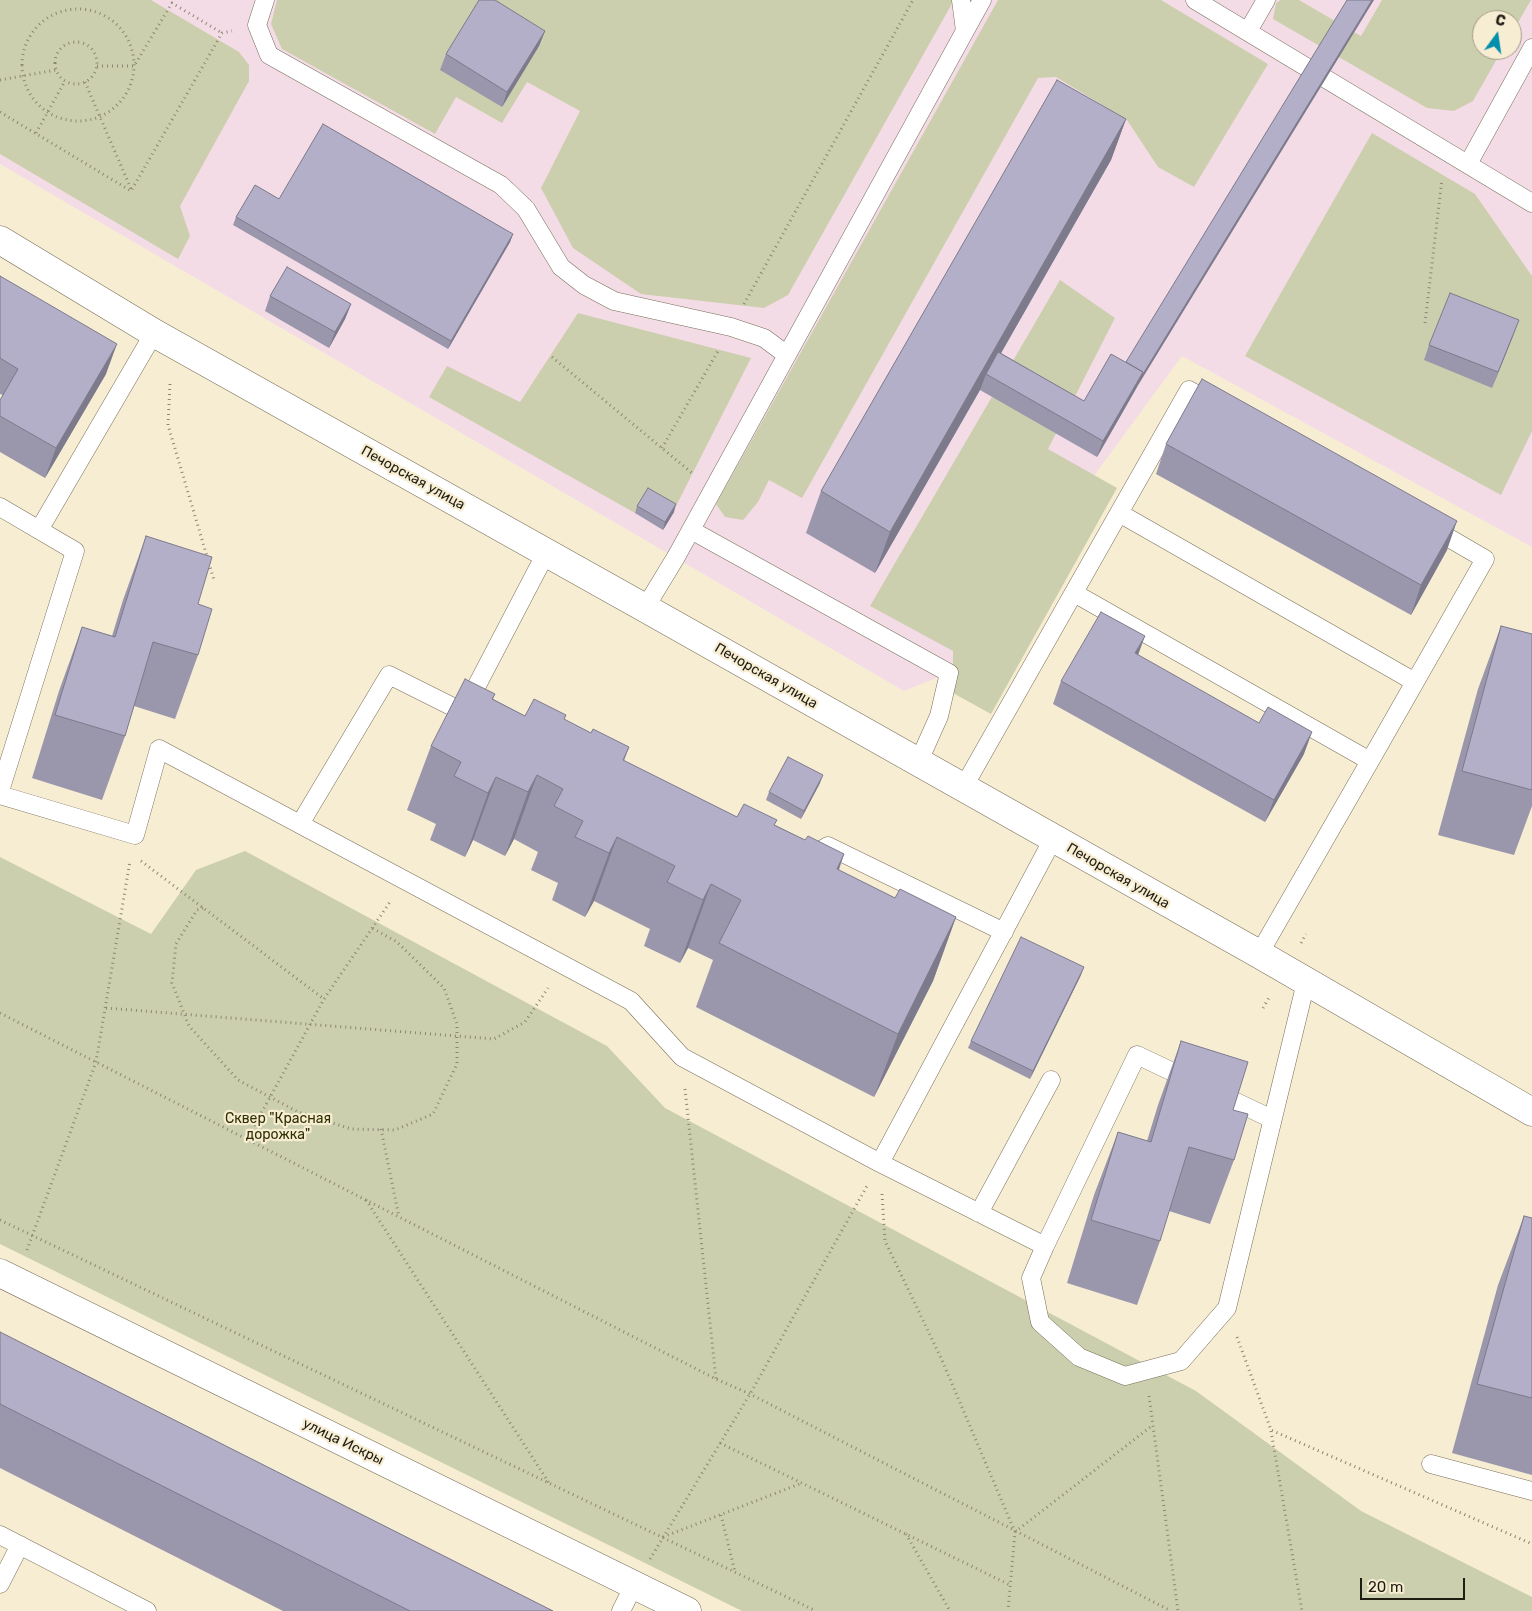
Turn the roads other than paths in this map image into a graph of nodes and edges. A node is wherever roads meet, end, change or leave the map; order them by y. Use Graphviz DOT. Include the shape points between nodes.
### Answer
graph roads {
  1 [pos="265,0"];
  2 [pos="961,0"];
  3 [pos="982,0"];
  4 [pos="1195,0"];
  5 [pos="1266,0"];
  6 [pos="965,31"];
  7 [pos="1248,31"];
  8 [pos="1532,48"];
  9 [pos="1468,164"];
  10 [pos="1532,203"];
  11 [pos="0,240"];
  12 [pos="154,333"];
  13 [pos="787,354"];
  14 [pos="1232,414"];
  15 [pos="0,507"];
  16 [pos="1119,513"];
  17 [pos="1418,520"];
  18 [pos="39,530"];
  19 [pos="691,530"];
  20 [pos="546,553"];
  21 [pos="1074,593"];
  22 [pos="645,608"];
  23 [pos="1415,682"];
  24 [pos="462,712"];
  25 [pos="480,721"];
  26 [pos="1370,761"];
  27 [pos="918,763"];
  28 [pos="964,788"];
  29 [pos="0,793"];
  30 [pos="300,824"];
  31 [pos="1053,839"];
  32 [pos="804,860"];
  33 [pos="1004,932"];
  34 [pos="1259,954"];
  35 [pos="1306,982"];
  36 [pos="1051,1080"];
  37 [pos="1532,1112"];
  38 [pos="1272,1119"];
  39 [pos="880,1163"];
  40 [pos="979,1213"];
  41 [pos="1045,1246"];
  42 [pos="8,1277"];
  43 [pos="1431,1464"];
  44 [pos="1532,1491"];
  45 [pos="0,1535"];
  46 [pos="20,1545"];
  47 [pos="0,1584"];
  48 [pos="634,1585"];
  49 [pos="147,1611"];
  50 [pos="621,1611"];
  51 [pos="687,1611"];
  1 -- 13 [label="lane" via="257,25 269,55 501,184 526,209 561,267 584,285 614,301 731,327 764,338"];
  2 -- 6 [label="lane"];
  3 -- 6 [label="lane"];
  4 -- 7 [label="lane"];
  5 -- 7 [label="lane"];
  6 -- 13 [label="lane"];
  7 -- 9 [label="lane"];
  8 -- 9 [label="lane"];
  9 -- 10 [label="lane"];
  11 -- 12 [label="street, Печорская улица"];
  12 -- 18 [label="lane"];
  12 -- 20 [label="street, Печорская улица"];
  13 -- 19 [label="lane"];
  14 -- 16 [label="lane" via="1189,390"];
  15 -- 18 [label="lane"];
  16 -- 21 [label="lane"];
  16 -- 23 [label="lane"];
  17 -- 23 [label="lane" via="1485,559"];
  18 -- 29 [label="lane" via="75,551"];
  19 -- 22 [label="lane"];
  19 -- 27 [label="lane" via="949,673 939,716"];
  20 -- 22 [label="street, Печорская улица"];
  20 -- 24 [label="lane"];
  21 -- 26 [label="lane"];
  21 -- 28 [label="lane"];
  22 -- 27 [label="street, Печорская улица"];
  23 -- 26 [label="lane"];
  24 -- 25 [label="lane"];
  24 -- 30 [label="lane" via="389,675"];
  26 -- 34 [label="lane"];
  27 -- 28 [label="street, Печорская улица"];
  28 -- 31 [label="street, Печорская улица"];
  29 -- 30 [label="lane" via="135,835 159,749"];
  30 -- 39 [label="lane" via="631,1001 682,1056"];
  31 -- 33 [label="lane"];
  31 -- 34 [label="street, Печорская улица"];
  32 -- 33 [label="lane" via="828,846"];
  33 -- 39 [label="lane"];
  34 -- 35 [label="street, Печорская улица"];
  35 -- 37 [label="street, Печорская улица"];
  35 -- 38 [label="lane"];
  36 -- 40 [label="lane"];
  38 -- 41 [label="lane" via="1137,1054"];
  38 -- 41 [label="lane" via="1227,1308 1181,1361 1125,1376 1079,1356 1040,1322 1031,1278"];
  39 -- 40 [label="lane"];
  40 -- 41 [label="lane"];
  42 -- 48 [label="street, улица Искры"];
  43 -- 44 [label="lane"];
  45 -- 46 [label="lane"];
  46 -- 47 [label="lane"];
  46 -- 49 [label="lane"];
  48 -- 50 [label="lane"];
  48 -- 51 [label="street, улица Искры"];
}
